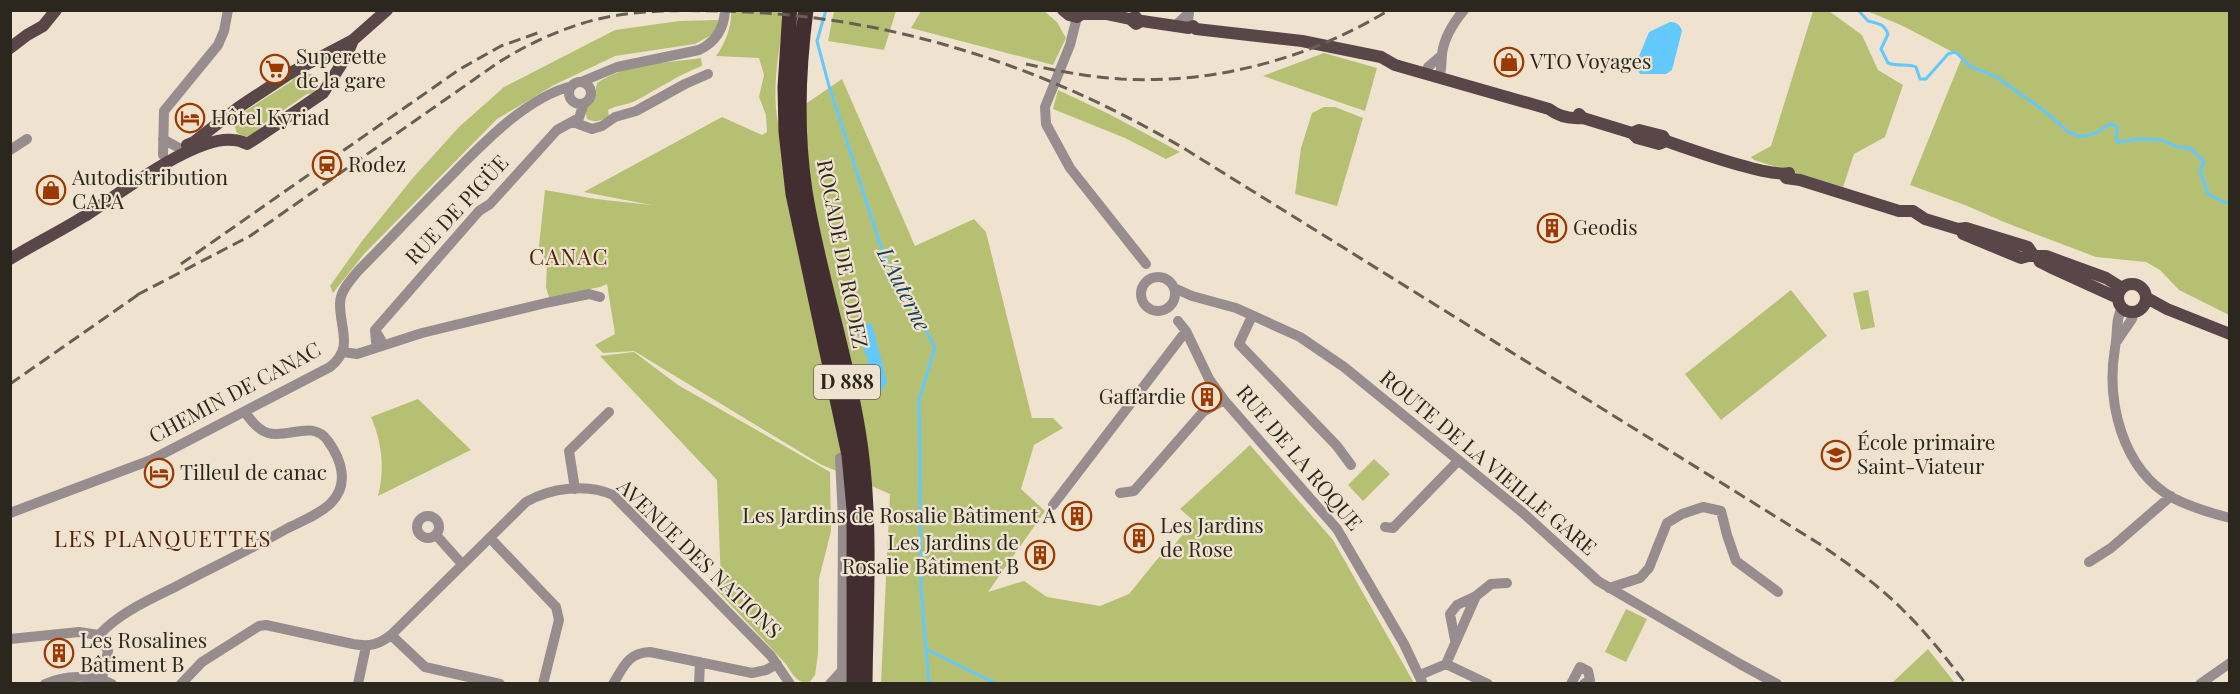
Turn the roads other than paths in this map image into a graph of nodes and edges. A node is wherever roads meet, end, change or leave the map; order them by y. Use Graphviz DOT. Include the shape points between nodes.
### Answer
graph roads {
  1 [pos="228,10"];
  2 [pos="387,10"];
  3 [pos="725,10"];
  4 [pos="790,10"];
  5 [pos="806,10"];
  6 [pos="1464,10"];
  7 [pos="1104,12"];
  8 [pos="1189,12"];
  9 [pos="54,13"];
  10 [pos="1075,13"];
  11 [pos="1187,27"];
  12 [pos="353,40"];
  13 [pos="10,48"];
  14 [pos="1442,55"];
  15 [pos="708,74"];
  16 [pos="1426,74"];
  17 [pos="1439,78"];
  18 [pos="578,88"];
  19 [pos="581,103"];
  20 [pos="573,122"];
  21 [pos="27,139"];
  22 [pos="163,139"];
  23 [pos="179,148"];
  24 [pos="10,150"];
  25 [pos="163,155"];
  26 [pos="40,240"];
  27 [pos="11,255"];
  28 [pos="805,255"];
  29 [pos="1146,264"];
  30 [pos="1159,277"];
  31 [pos="1145,283"];
  32 [pos="600,297"];
  33 [pos="1174,297"];
  34 [pos="2131,302"];
  35 [pos="1160,312"];
  36 [pos="1252,316"];
  37 [pos="1178,321"];
  38 [pos="1186,331"];
  39 [pos="2229,334"];
  40 [pos="380,346"];
  41 [pos="343,352"];
  42 [pos="1224,400"];
  43 [pos="245,412"];
  44 [pos="609,412"];
  45 [pos="840,458"];
  46 [pos="1458,461"];
  47 [pos="1352,465"];
  48 [pos="575,489"];
  49 [pos="1120,493"];
  50 [pos="2171,496"];
  51 [pos="1053,505"];
  52 [pos="10,513"];
  53 [pos="2229,518"];
  54 [pos="1385,527"];
  55 [pos="436,535"];
  56 [pos="490,538"];
  57 [pos="2089,562"];
  58 [pos="462,564"];
  59 [pos="1508,583"];
  60 [pos="1609,588"];
  61 [pos="1778,592"];
  62 [pos="1476,596"];
  63 [pos="99,635"];
  64 [pos="391,635"];
  65 [pos="10,639"];
  66 [pos="1456,640"];
  67 [pos="365,651"];
  68 [pos="700,662"];
  69 [pos="2229,663"];
  70 [pos="777,664"];
  71 [pos="1446,664"];
  72 [pos="842,671"];
  73 [pos="1421,679"];
  74 [pos="107,681"];
  75 [pos="1587,682"];
  76 [pos="45,684"];
  77 [pos="181,684"];
  78 [pos="358,684"];
  79 [pos="500,684"];
  80 [pos="543,684"];
  81 [pos="613,684"];
  82 [pos="699,684"];
  83 [pos="790,684"];
  84 [pos="830,684"];
  85 [pos="842,684"];
  86 [pos="854,684"];
  87 [pos="866,684"];
  88 [pos="1488,684"];
  89 [pos="1571,684"];
  90 [pos="1777,684"];
  91 [pos="2200,684"];
  1 -- 22 [label="street" via="218,45 164,111"];
  2 -- 12 [label="main road"];
  3 -- 18 [label="street" via="722,30 709,46 617,67"];
  4 -- 28 [label="highway, ROCADE DE RODEZ / D 888" via="786,132"];
  5 -- 87 [label="highway, ROCADE DE RODEZ / D 888" via="800,74 800,141 814,239 858,429 864,475"];
  6 -- 14 [label="street" via="1455,21"];
  7 -- 10 [label="main road"];
  7 -- 11 [label="main road"];
  8 -- 11 [label="street"];
  9 -- 13 [label="main road" via="40,19"];
  10 -- 29 [label="street" via="1070,45 1045,107 1046,124 1070,168"];
  11 -- 16 [label="main road" via="1302,41"];
  12 -- 23 [label="main road" via="292,72 194,142"];
  12 -- 26 [label="main road" via="322,93 255,139 247,144 221,140 190,151"];
  14 -- 16 [label="street"];
  14 -- 17 [label="street"];
  15 -- 20 [label="street" via="602,126 592,129"];
  16 -- 17 [label="main road"];
  17 -- 34 [label="main road" via="1549,109 1577,112 1583,118 1632,133 1639,130 1663,136 1666,141 1707,155 1788,173 1899,211 1911,219 1958,229 2021,258 2046,256 2106,278"];
  18 -- 19 [label="street" via="572,100"];
  18 -- 19 [label="street" via="589,98"];
  18 -- 41 [label="street, CHEMIN DE CANAC" via="555,92 510,121 345,286 340,303"];
  19 -- 20 [label="street"];
  20 -- 40 [label="street, RUE DE PIGÜE" via="557,130 490,204 479,211 375,330"];
  21 -- 24 [label="street"];
  22 -- 23 [label="street"];
  22 -- 25 [label="street"];
  23 -- 25 [label="main road"];
  25 -- 26 [label="main road"];
  26 -- 27 [label="main road"];
  28 -- 45 [label="highway" via="805,278"];
  28 -- 86 [label="highway, ROCADE DE RODEZ / D 888" via="849,455 854,509"];
  29 -- 30 [label="street"];
  29 -- 31 [label="street"];
  30 -- 31 [label="street"];
  30 -- 33 [label="street" via="1168,280"];
  31 -- 35 [label="street" via="1142,301 1149,310"];
  32 -- 40 [label="street" via="589,294 544,303"];
  33 -- 35 [label="street"];
  33 -- 36 [label="street, ROUTE DE LA VIEILLE GARE" via="1187,294 1217,301"];
  33 -- 37 [label="street, RUE DE LA ROQUE"];
  34 -- 39 [label="main road" via="2167,309"];
  34 -- 50 [label="street" via="2116,328 2112,384 2117,420 2142,469"];
  35 -- 37 [label="street, RUE DE LA ROQUE"];
  36 -- 46 [label="street, ROUTE DE LA VIEILLE GARE" via="1300,337"];
  36 -- 47 [label="street" via="1239,344"];
  37 -- 38 [label="street, RUE DE LA ROQUE"];
  38 -- 42 [label="street, RUE DE LA ROQUE" via="1209,379"];
  38 -- 51 [label="street"];
  40 -- 41 [label="street" via="357,354"];
  41 -- 43 [label="street, CHEMIN DE CANAC" via="330,367"];
  42 -- 49 [label="street" via="1203,412 1134,491"];
  42 -- 73 [label="street, RUE DE LA ROQUE" via="1337,528"];
  43 -- 52 [label="street, CHEMIN DE CANAC" via="151,460"];
  43 -- 63 [label="street" via="269,434 312,430 322,434 342,468 341,484 332,502 144,603 110,623"];
  44 -- 48 [label="street" via="569,451"];
  45 -- 72 [label="street"];
  46 -- 54 [label="street" via="1393,528"];
  46 -- 60 [label="street, ROUTE DE LA VIEILLE GARE"];
  48 -- 56 [label="street, AVENUE DES NATIONS" via="536,496 525,502"];
  48 -- 70 [label="street, AVENUE DES NATIONS" via="601,490 612,495"];
  50 -- 53 [label="street"];
  50 -- 57 [label="street"];
  55 -- 58 [label="street"];
  56 -- 58 [label="street, AVENUE DES NATIONS"];
  56 -- 80 [label="street" via="556,607 559,620"];
  58 -- 64 [label="street, AVENUE DES NATIONS"];
  59 -- 62 [label="street" via="1491,585"];
  60 -- 61 [label="street" via="1640,578 1667,523 1703,507 1721,511 1736,561"];
  60 -- 90 [label="street, ROUTE DE LA VIEILLE GARE"];
  62 -- 66 [label="street"];
  62 -- 66 [label="street" via="1457,605 1450,614"];
  63 -- 65 [label="street" via="79,632"];
  63 -- 74 [label="street" via="108,651"];
  64 -- 77 [label="street, AVENUE DES NATIONS" via="367,646 259,626 202,662"];
  64 -- 79 [label="street" via="424,667"];
  66 -- 71 [label="street"];
  67 -- 78 [label="street"];
  68 -- 70 [label="street" via="752,673"];
  68 -- 81 [label="street" via="638,653 628,660"];
  68 -- 82 [label="street"];
  69 -- 91 [label="street"];
  70 -- 83 [label="street, AVENUE DES NATIONS"];
  71 -- 73 [label="street"];
  71 -- 88 [label="street"];
  72 -- 84 [label="street"];
  72 -- 85 [label="street"];
  74 -- 76 [label="street" via="59,678"];
  75 -- 89 [label="street" via="1588,671 1575,664"];
}
